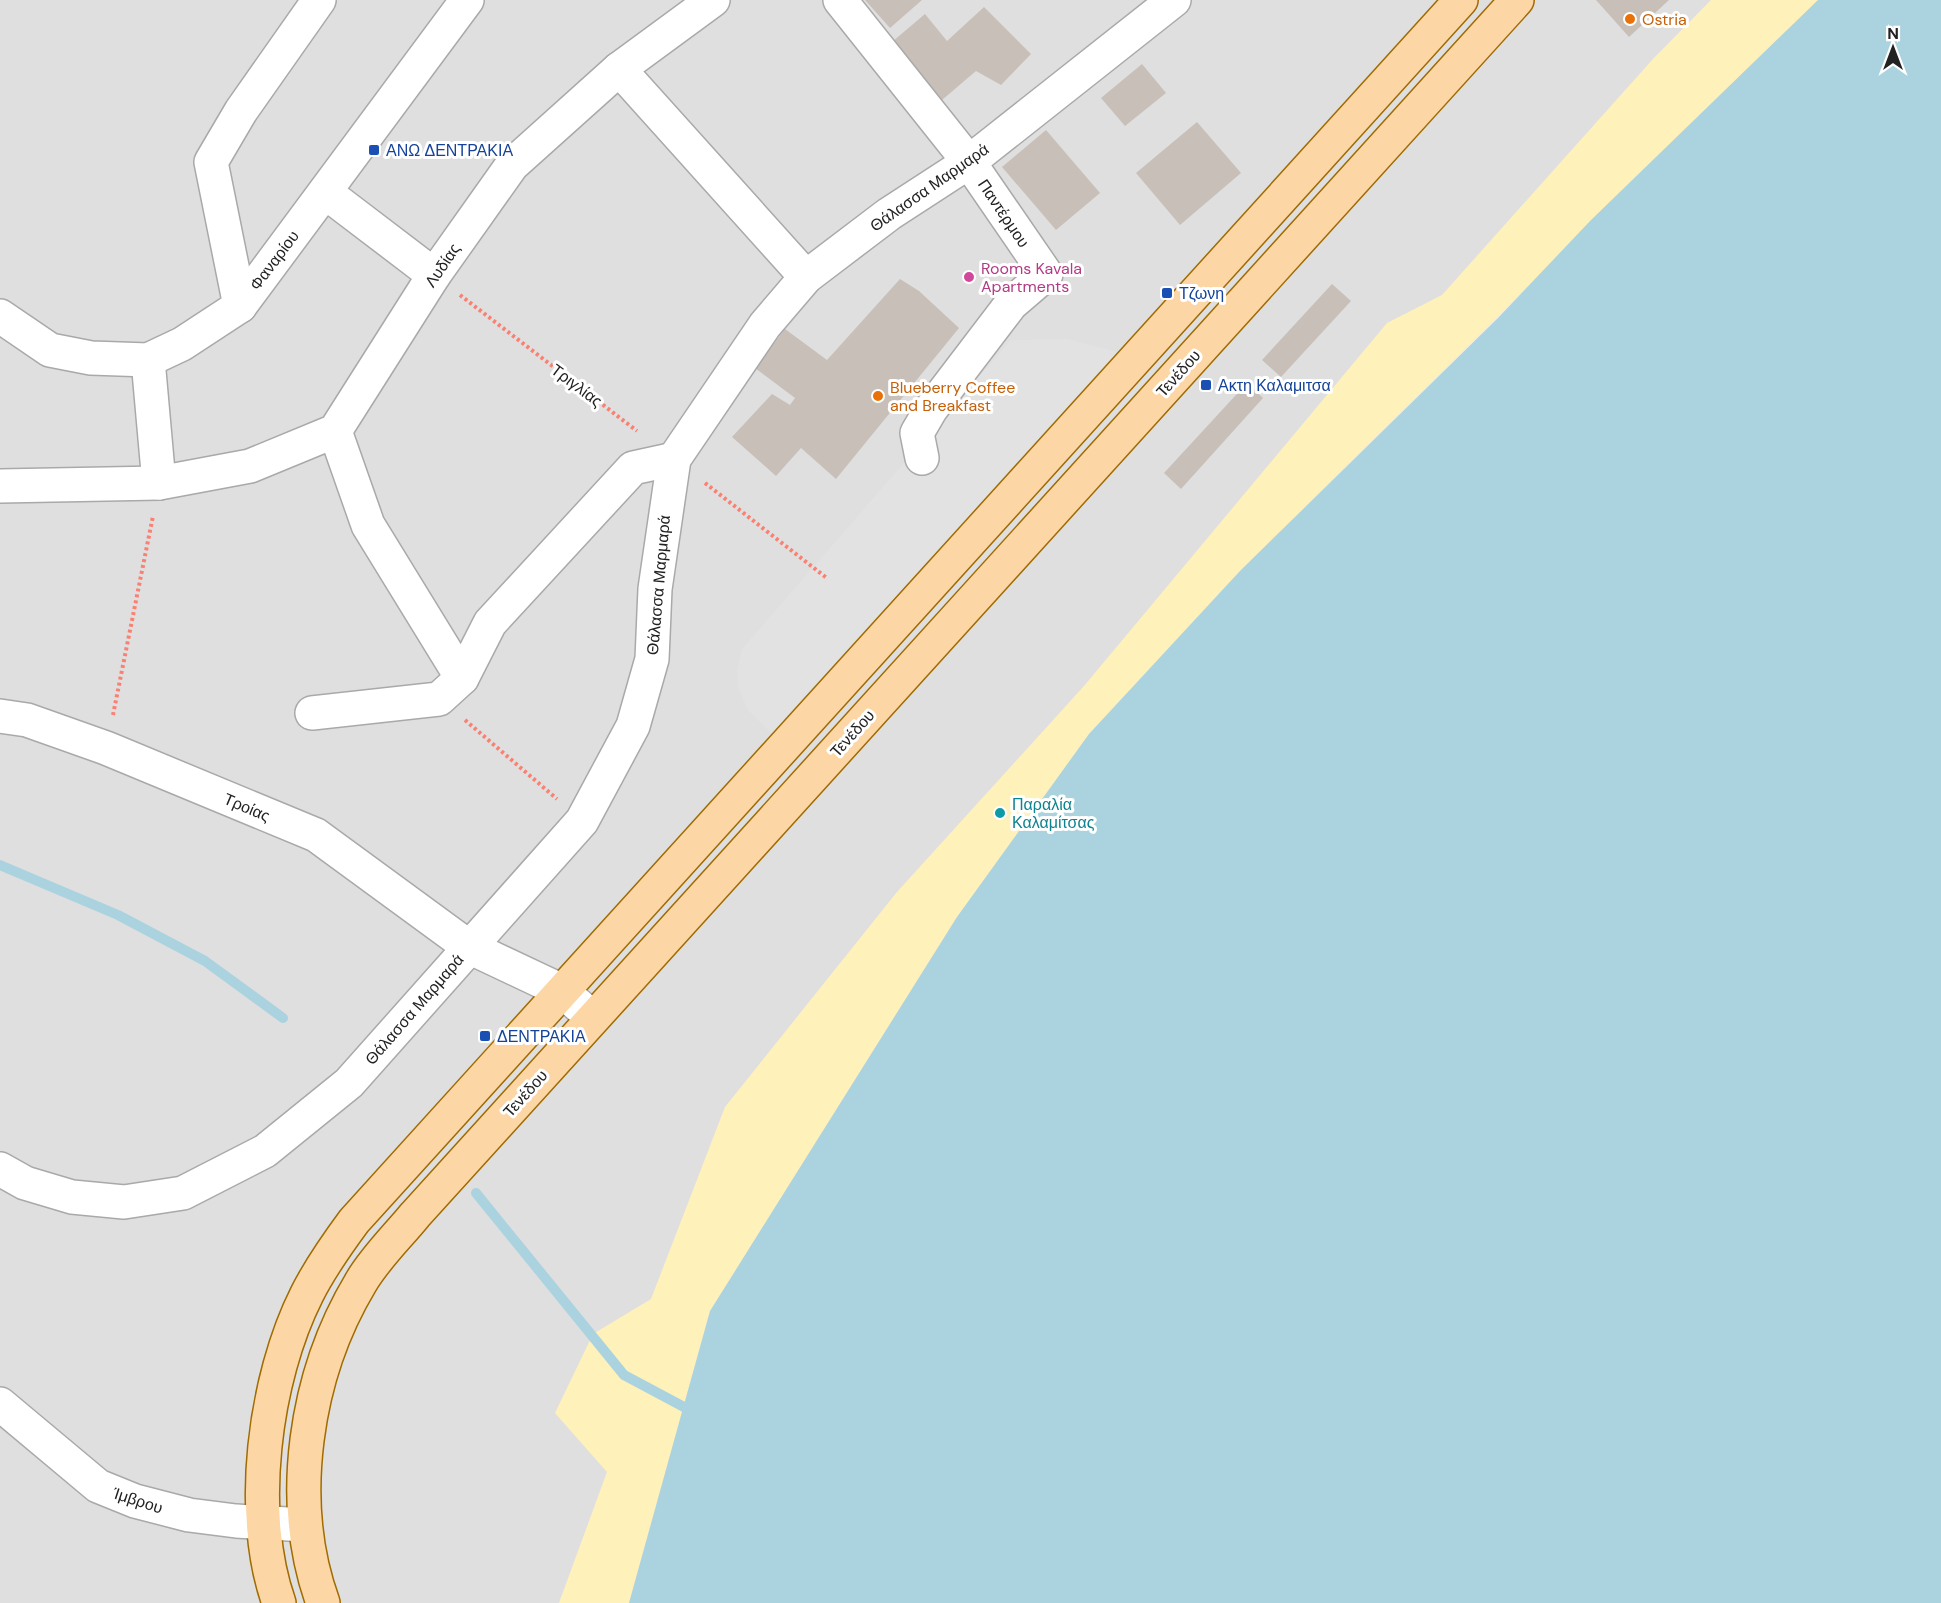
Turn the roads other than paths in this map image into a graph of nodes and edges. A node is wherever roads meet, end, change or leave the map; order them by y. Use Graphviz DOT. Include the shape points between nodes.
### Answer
graph roads {
  1 [pos="319,0"];
  2 [pos="467,0"];
  3 [pos="713,0"];
  4 [pos="840,0"];
  5 [pos="1461,0"];
  6 [pos="1517,0"];
  7 [pos="1171,1"];
  8 [pos="619,69"];
  9 [pos="969,162"];
  10 [pos="325,192"];
  11 [pos="434,275"];
  12 [pos="806,277"];
  13 [pos="240,306"];
  14 [pos="0,316"];
  15 [pos="148,360"];
  16 [pos="335,431"];
  17 [pos="922,458"];
  18 [pos="674,459"];
  19 [pos="159,483"];
  20 [pos="0,486"];
  21 [pos="450,689"];
  22 [pos="312,713"];
  23 [pos="0,716"];
  24 [pos="469,947"];
  25 [pos="562,991"];
  26 [pos="594,1017"];
  27 [pos="0,1169"];
  28 [pos="0,1404"];
  29 [pos="262,1523"];
  30 [pos="305,1525"];
  31 [pos="279,1603"];
  32 [pos="323,1603"];
  1 -- 13 [label="street" via="241,111 211,162"];
  2 -- 10 [label="street, Φαναρίου"];
  3 -- 8 [label="street, Λυδίας"];
  4 -- 9 [label="street, Παντέρμου"];
  5 -- 25 [label="main road"];
  6 -- 26 [label="main road, Τενέδου"];
  7 -- 9 [label="street, Θάλασσα Μαρμαρά"];
  8 -- 11 [label="street, Λυδίας" via="512,165"];
  8 -- 12 [label="street"];
  9 -- 12 [label="street, Θάλασσα Μαρμαρά" via="889,214"];
  9 -- 17 [label="street, Παντέρμου" via="1046,274 1011,304 931,409 917,433"];
  10 -- 11 [label="street"];
  10 -- 13 [label="street, Φαναρίου"];
  11 -- 16 [label="street, Λυδίας"];
  12 -- 18 [label="street, Θάλασσα Μαρμαρά" via="765,325"];
  13 -- 15 [label="street, Φαναρίου" via="182,345"];
  14 -- 15 [label="street, Φαναρίου" via="50,350 91,358"];
  15 -- 19 [label="street"];
  16 -- 19 [label="street" via="250,466"];
  16 -- 21 [label="street" via="368,525"];
  18 -- 21 [label="street" via="633,468 490,623"];
  18 -- 24 [label="street, Θάλασσα Μαρμαρά" via="655,589 652,659 633,726 582,821"];
  19 -- 20 [label="street"];
  21 -- 22 [label="street"];
  23 -- 24 [label="street, Τροίας" via="27,720 106,748 316,835"];
  24 -- 25 [label="street, Τροίας"];
  24 -- 27 [label="street, Θάλασσα Μαρμαρά" via="349,1083 265,1151 183,1193 124,1202 72,1197 25,1183"];
  25 -- 26 [label="street, Τροίας"];
  25 -- 29 [label="main road" via="354,1221 306,1295 289,1339 270,1416 263,1468"];
  26 -- 30 [label="main road, Τενέδου" via="415,1215 362,1280 344,1313 318,1388 305,1469"];
  28 -- 29 [label="street, Ίμβρου" via="99,1486 135,1502 189,1515"];
  29 -- 30 [label="street, Ίμβρου"];
  29 -- 31 [label="main road" via="264,1553"];
  30 -- 32 [label="main road, Τενέδου"];
}
